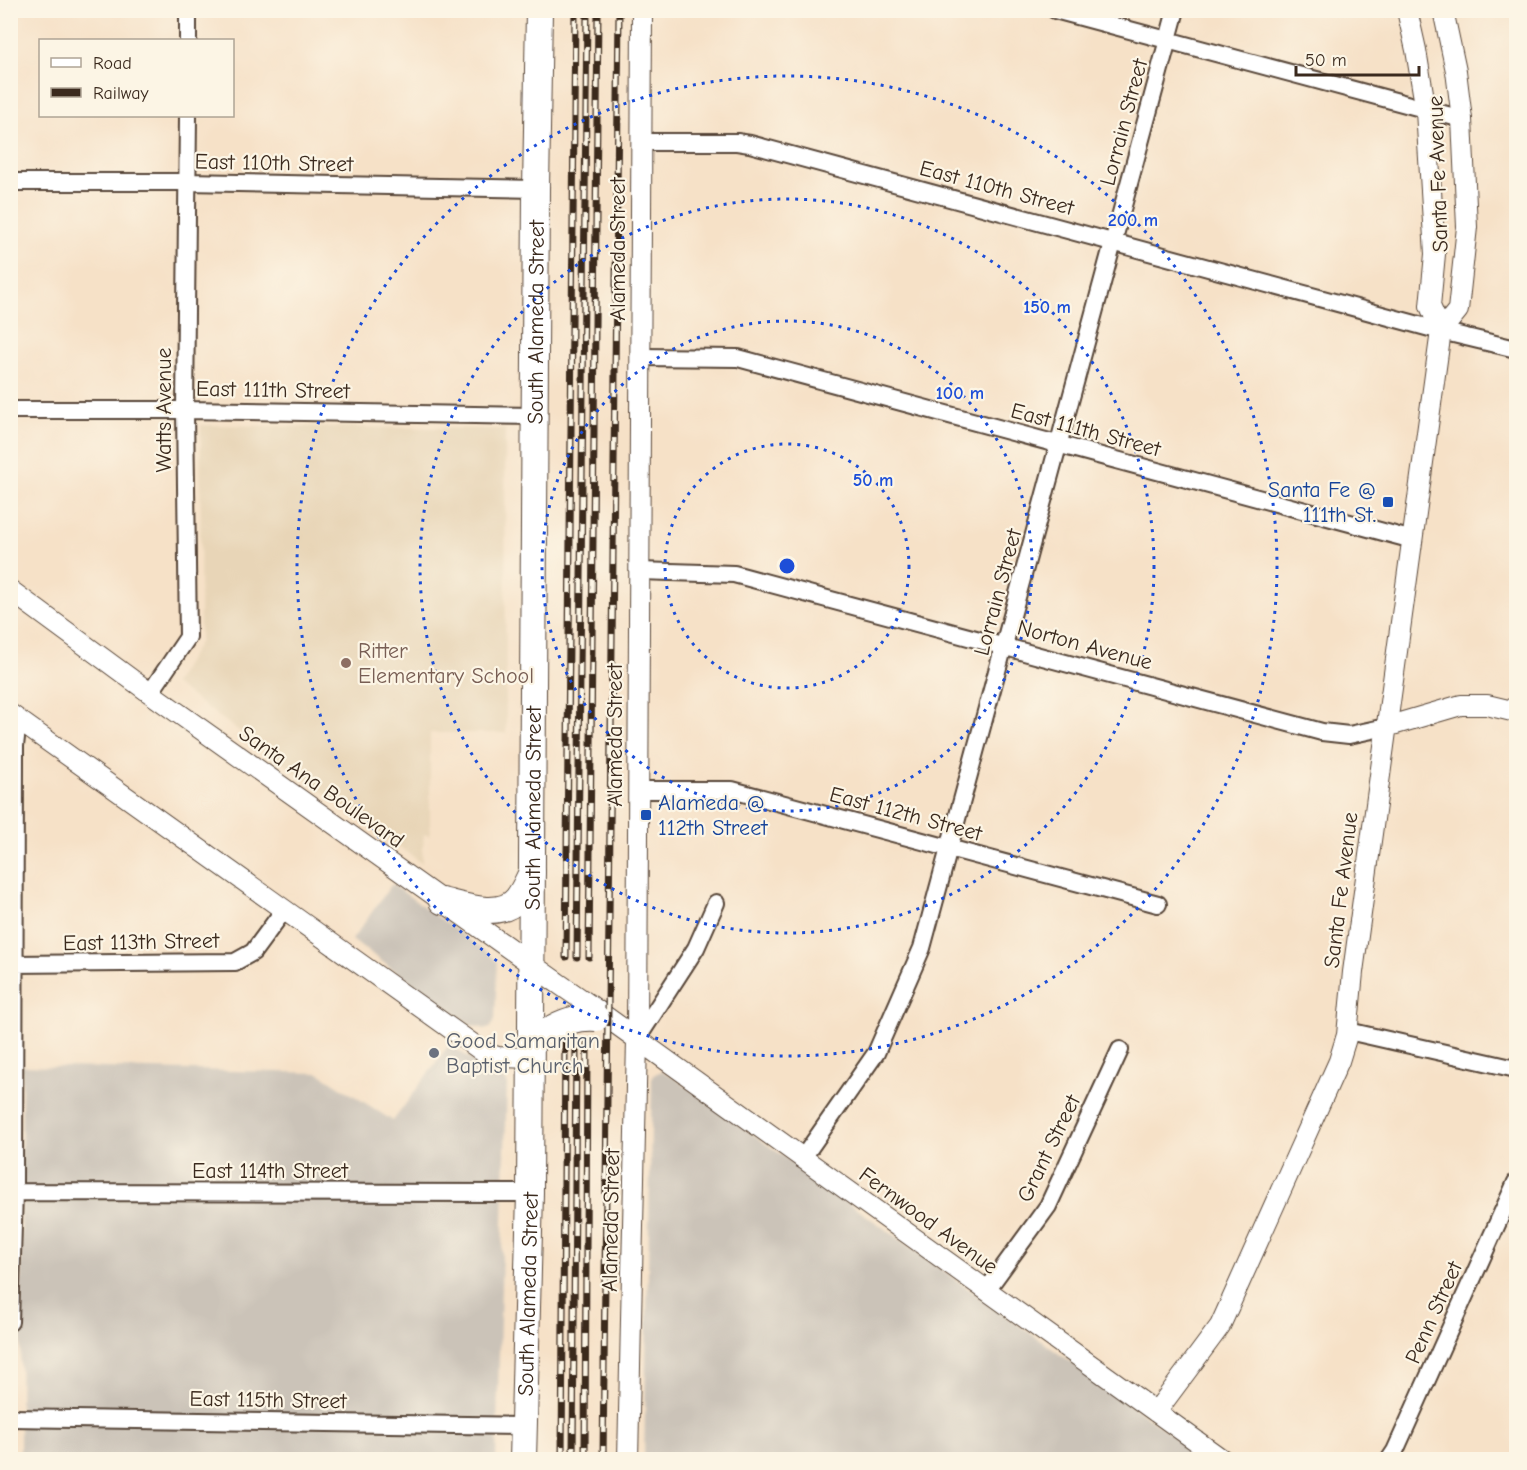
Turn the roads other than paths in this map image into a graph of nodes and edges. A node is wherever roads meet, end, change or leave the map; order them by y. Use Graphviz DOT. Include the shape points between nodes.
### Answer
graph roads {
  1 [pos="188,10"];
  2 [pos="539,10"];
  3 [pos="642,10"];
  4 [pos="1055,10"];
  5 [pos="1176,10"];
  6 [pos="1407,10"];
  7 [pos="1443,10"];
  8 [pos="188,39"];
  9 [pos="1168,41"];
  10 [pos="1426,111"];
  11 [pos="188,117"];
  12 [pos="1462,119"];
  13 [pos="641,142"];
  14 [pos="10,182"];
  15 [pos="187,182"];
  16 [pos="536,189"];
  17 [pos="1113,242"];
  18 [pos="1441,332"];
  19 [pos="1516,349"];
  20 [pos="640,357"];
  21 [pos="10,410"];
  22 [pos="185,410"];
  23 [pos="536,416"];
  24 [pos="1059,446"];
  25 [pos="1413,540"];
  26 [pos="639,571"];
  27 [pos="10,590"];
  28 [pos="1005,647"];
  29 [pos="150,693"];
  30 [pos="1516,712"];
  31 [pos="13,721"];
  32 [pos="1386,727"];
  33 [pos="638,790"];
  34 [pos="950,847"];
  35 [pos="532,872"];
  36 [pos="442,901"];
  37 [pos="716,903"];
  38 [pos="1158,904"];
  39 [pos="284,910"];
  40 [pos="12,964"];
  41 [pos="531,964"];
  42 [pos="599,1014"];
  43 [pos="1348,1031"];
  44 [pos="637,1039"];
  45 [pos="1120,1050"];
  46 [pos="530,1058"];
  47 [pos="1516,1069"];
  48 [pos="802,1159"];
  49 [pos="1516,1182"];
  50 [pos="12,1192"];
  51 [pos="530,1193"];
  52 [pos="986,1291"];
  53 [pos="10,1322"];
  54 [pos="1156,1412"];
  55 [pos="10,1418"];
  56 [pos="525,1426"];
  57 [pos="523,1460"];
  58 [pos="628,1460"];
  59 [pos="1222,1460"];
  60 [pos="1389,1460"];
  1 -- 8 [label="street"];
  2 -- 16 [label="main road, South Alameda Street"];
  3 -- 13 [label="street, Alameda Street"];
  4 -- 9 [label="street"];
  5 -- 9 [label="street, Lorrain Street"];
  6 -- 10 [label="street, Santa Fe Avenue"];
  7 -- 12 [label="street, Santa Fe Avenue"];
  9 -- 10 [label="street"];
  9 -- 17 [label="street, Lorrain Street"];
  10 -- 12 [label="street"];
  10 -- 18 [label="street, Santa Fe Avenue" via="1435,254 1430,306"];
  11 -- 15 [label="street, Watts Avenue"];
  12 -- 18 [label="street, Santa Fe Avenue" via="1467,227 1463,272 1458,310"];
  13 -- 17 [label="street, East 110th Street" via="744,142"];
  13 -- 20 [label="street, Alameda Street"];
  14 -- 15 [label="street, East 110th Street"];
  15 -- 16 [label="street, East 110th Street"];
  15 -- 22 [label="street, Watts Avenue"];
  16 -- 23 [label="main road, South Alameda Street"];
  17 -- 18 [label="street, East 110th Street"];
  17 -- 24 [label="street, Lorrain Street"];
  18 -- 19 [label="street, East 110th Street"];
  18 -- 25 [label="street, Santa Fe Avenue"];
  20 -- 24 [label="street, East 111th Street" via="738,358"];
  20 -- 26 [label="street, Alameda Street"];
  21 -- 22 [label="street, East 111th Street"];
  22 -- 23 [label="street, East 111th Street"];
  22 -- 29 [label="street, Watts Avenue" via="188,637"];
  23 -- 35 [label="main road, South Alameda Street"];
  24 -- 25 [label="street, East 111th Street"];
  24 -- 28 [label="street, Lorrain Street"];
  25 -- 32 [label="street, Santa Fe Avenue"];
  26 -- 28 [label="street, Norton Avenue" via="734,574"];
  26 -- 33 [label="street, Alameda Street"];
  27 -- 29 [label="street, Santa Ana Boulevard"];
  28 -- 32 [label="street, Norton Avenue" via="1322,732 1349,735"];
  28 -- 34 [label="street, Lorrain Street"];
  29 -- 36 [label="street, Santa Ana Boulevard"];
  30 -- 32 [label="street, Norton Avenue" via="1487,705 1461,705"];
  31 -- 39 [label="street"];
  31 -- 40 [label="street" via="16,736"];
  32 -- 43 [label="street, Santa Fe Avenue"];
  33 -- 34 [label="street, East 112th Street" via="732,790"];
  33 -- 44 [label="street, Alameda Street"];
  34 -- 38 [label="street, East 112th Street"];
  34 -- 48 [label="street, Lorrain Street" via="922,948 876,1053"];
  35 -- 36 [label="main road" via="518,899 508,906 471,909"];
  35 -- 41 [label="main road, South Alameda Street"];
  36 -- 41 [label="street, Santa Ana Boulevard"];
  37 -- 44 [label="street" via="696,948"];
  39 -- 40 [label="street, East 113th Street" via="253,952 235,962"];
  39 -- 46 [label="street" via="485,1053"];
  40 -- 50 [label="street"];
  41 -- 42 [label="street, Santa Ana Boulevard, bridge"];
  41 -- 46 [label="main road, South Alameda Street"];
  42 -- 44 [label="street, Fernwood Avenue"];
  42 -- 46 [label="main road, bridge" via="570,1020 550,1030"];
  43 -- 47 [label="street"];
  43 -- 54 [label="street, Santa Fe Avenue" via="1339,1061 1220,1326"];
  44 -- 48 [label="street, Fernwood Avenue"];
  44 -- 58 [label="street, Alameda Street"];
  45 -- 52 [label="street, Grant Street" via="1048,1206"];
  46 -- 51 [label="main road, South Alameda Street"];
  48 -- 52 [label="street, Fernwood Avenue"];
  49 -- 60 [label="street, Penn Street"];
  50 -- 51 [label="street, East 114th Street"];
  50 -- 53 [label="street"];
  51 -- 56 [label="main road, South Alameda Street"];
  52 -- 54 [label="street, Fernwood Avenue"];
  54 -- 59 [label="street, Fernwood Avenue"];
  55 -- 56 [label="street, East 115th Street"];
  56 -- 57 [label="main road, South Alameda Street"];
}
